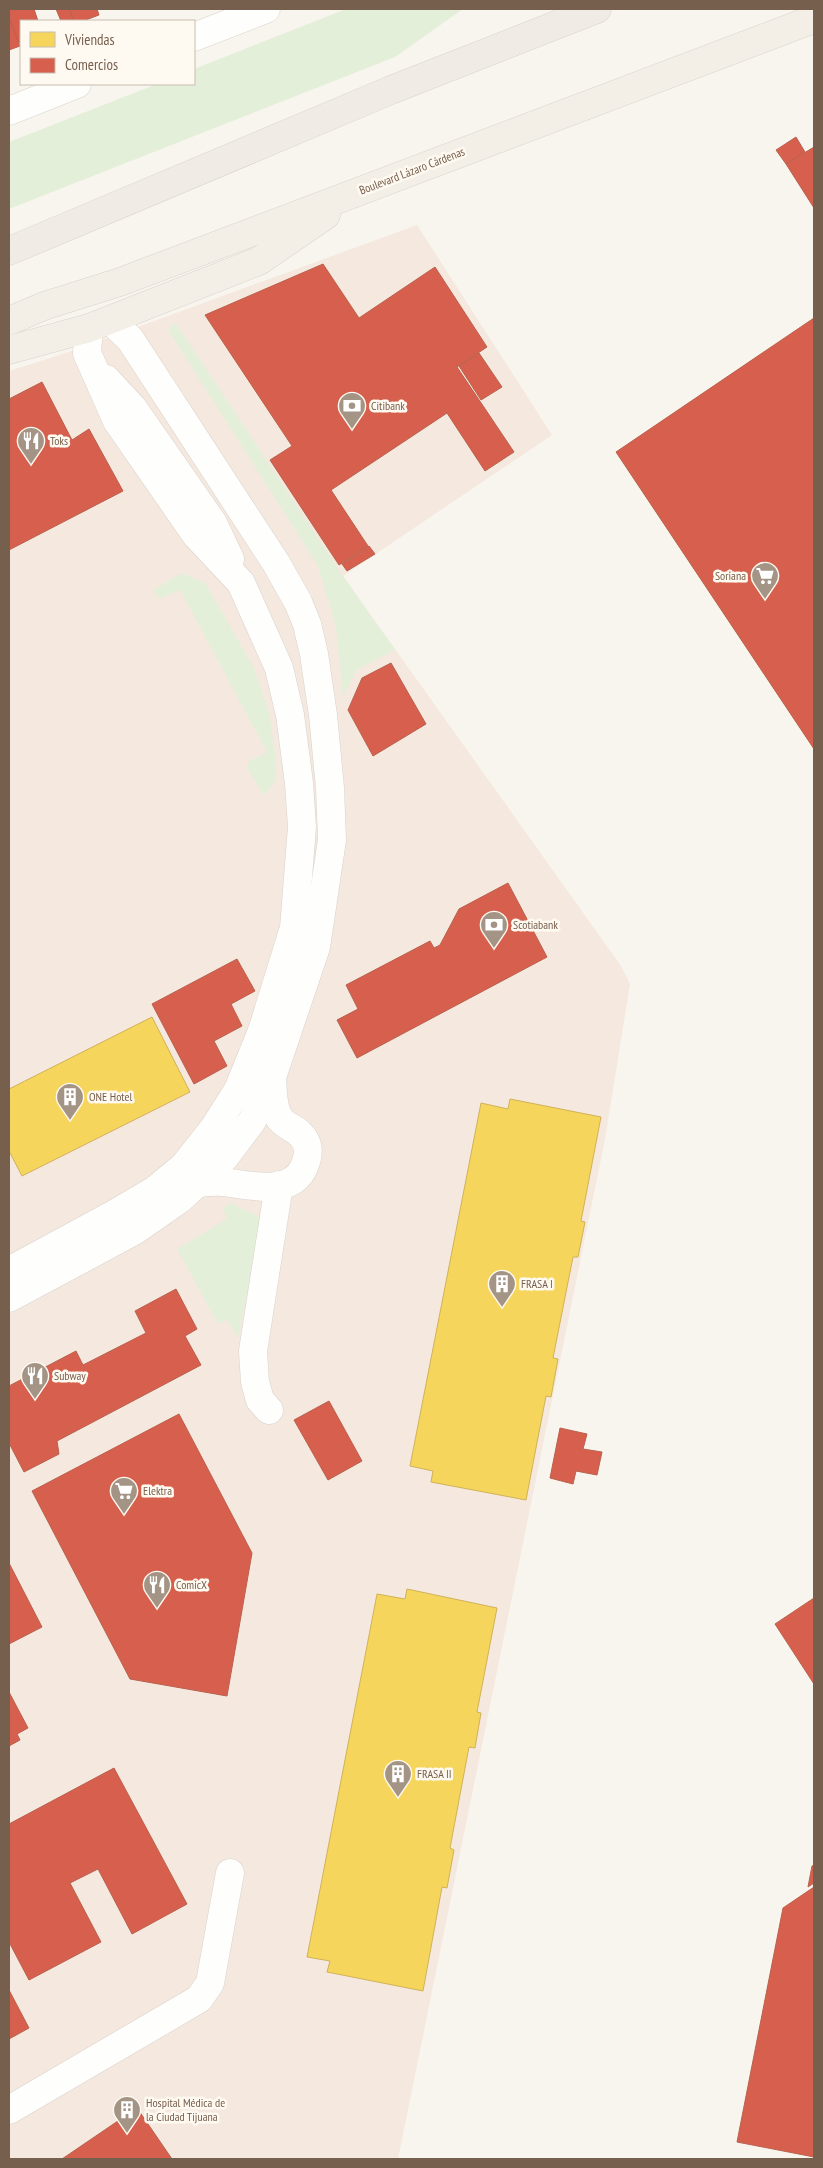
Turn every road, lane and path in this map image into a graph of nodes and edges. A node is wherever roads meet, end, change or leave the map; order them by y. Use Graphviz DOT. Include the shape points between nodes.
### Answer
graph roads {
  1 [pos="266,9"];
  2 [pos="597,9"];
  3 [pos="814,19"];
  4 [pos="195,37"];
  5 [pos="74,85"];
  6 [pos="9,111"];
  7 [pos="363,190"];
  8 [pos="9,251"];
  9 [pos="9,321"];
  10 [pos="99,324"];
  11 [pos="9,350"];
  12 [pos="298,602"];
  13 [pos="262,627"];
  14 [pos="272,1076"];
  15 [pos="289,1180"];
  16 [pos="197,1183"];
  17 [pos="9,1271"];
  18 [pos="9,1298"];
  19 [pos="275,1383"];
  20 [pos="269,1410"];
  21 [pos="230,1873"];
  22 [pos="9,2110"];
  1 -- 4 [label="street"];
  2 -- 8 [label="highway" via="391,90"];
  3 -- 7 [label="main road, Boulevard Lázaro Cárdenas"];
  5 -- 6 [label="street"];
  7 -- 9 [label="main road, Boulevard Lázaro Cárdenas"];
  7 -- 10 [label="main road" via="259,261"];
  10 -- 11 [label="main road"];
  10 -- 12 [label="street" via="130,339"];
  10 -- 13 [label="street" via="87,353 117,421 196,535 241,583"];
  12 -- 13 [label="street" via="298,620 292,630 278,633"];
  12 -- 14 [label="street" via="314,654 323,715 332,840 316,947"];
  13 -- 17 [label="street" via="279,668 290,715 300,783 302,826 294,928 262,1031 238,1090 184,1166 155,1190 116,1214"];
  14 -- 15 [label="street" via="280,1119 297,1130 307,1145 308,1159"];
  14 -- 16 [label="street" via="252,1121 225,1157"];
  15 -- 16 [label="street" via="265,1188 221,1182"];
  15 -- 19 [label="street" via="267,1360 268,1372"];
  15 -- 20 [label="street" via="253,1351 254,1382 260,1400"];
  16 -- 18 [label="street" via="134,1231"];
  21 -- 22 [label="street" via="210,1983 199,1998"];
}
